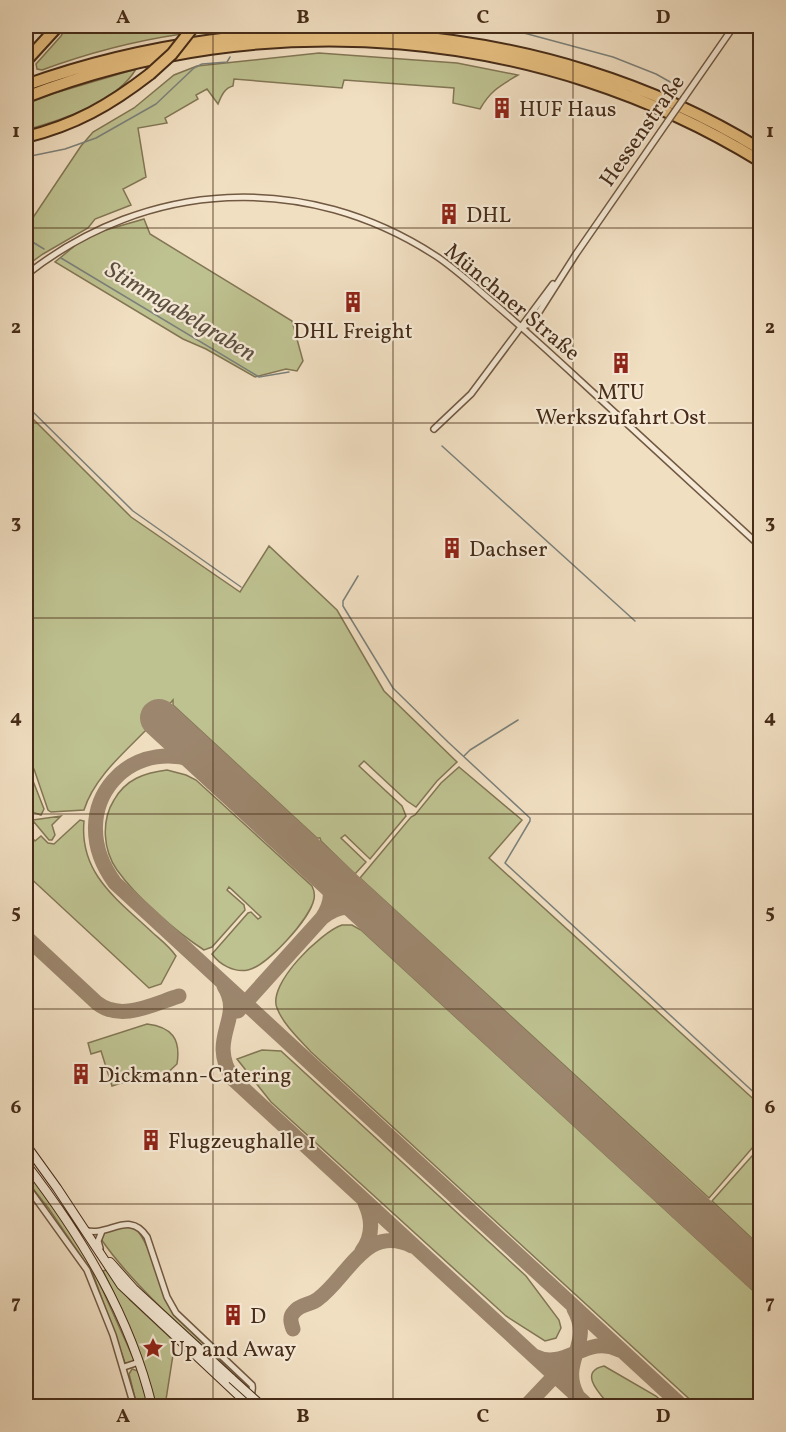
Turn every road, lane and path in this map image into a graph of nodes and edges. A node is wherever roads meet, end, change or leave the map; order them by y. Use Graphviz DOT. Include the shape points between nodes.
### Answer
graph roads {
  1 [pos="58,26"];
  2 [pos="194,26"];
  3 [pos="734,26"];
  4 [pos="26,61"];
  5 [pos="26,85"];
  6 [pos="26,97"];
  7 [pos="26,137"];
  8 [pos="760,149"];
  9 [pos="760,161"];
  10 [pos="26,275"];
  11 [pos="521,327"];
  12 [pos="434,429"];
  13 [pos="760,546"];
  14 [pos="26,1145"];
  15 [pos="26,1164"];
  16 [pos="26,1185"];
  17 [pos="84,1230"];
  18 [pos="102,1231"];
  19 [pos="93,1244"];
  20 [pos="104,1254"];
  21 [pos="139,1362"];
  22 [pos="124,1367"];
  23 [pos="246,1405"];
  24 [pos="134,1407"];
  25 [pos="152,1407"];
  26 [pos="262,1407"];
  1 -- 4 [label="highway"];
  2 -- 7 [label="highway, bridge" via="150,74 92,114"];
  3 -- 11 [label="street, Hessenstraße, bridge"];
  5 -- 8 [label="highway" via="132,51 237,33 350,28 410,32 533,53 618,80 706,118"];
  6 -- 9 [label="highway" via="135,62 239,44 322,39 410,44 505,58 614,90 701,128"];
  10 -- 11 [label="street, Münchner Straße" via="93,231 148,210 215,199 276,199 346,214 406,239 453,268"];
  11 -- 12 [label="street, Hessenstraße" via="471,393"];
  11 -- 13 [label="street, Münchner Straße"];
  14 -- 17 [label="main road"];
  15 -- 21 [label="main road" via="96,1266"];
  16 -- 22 [label="street" via="87,1270"];
  17 -- 18 [label="street"];
  17 -- 19 [label="main road"];
  18 -- 20 [label="street" via="98,1241"];
  18 -- 23 [label="street" via="127,1224 144,1233 176,1313 252,1385"];
  19 -- 20 [label="main road"];
  19 -- 23 [label="main road" via="131,1297"];
  20 -- 26 [label="main road, bridge" via="122,1277"];
  21 -- 22 [label="street"];
  21 -- 25 [label="main road"];
  22 -- 24 [label="street"];
}
